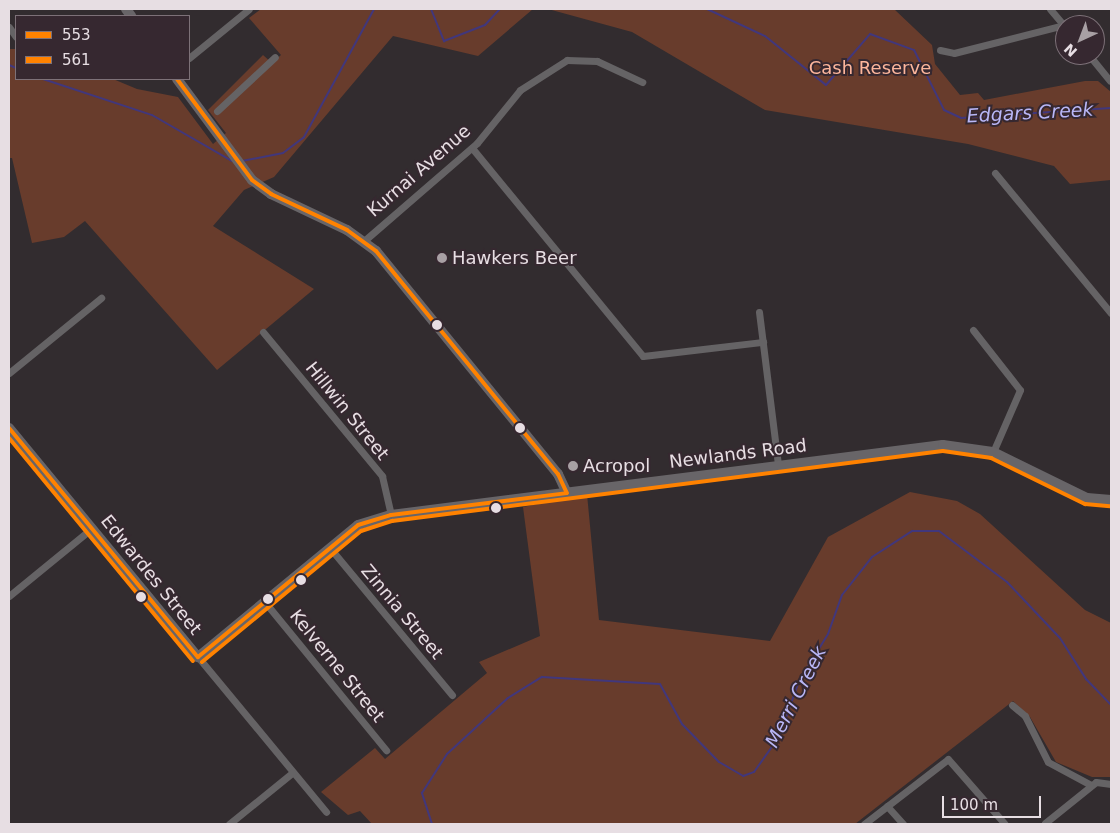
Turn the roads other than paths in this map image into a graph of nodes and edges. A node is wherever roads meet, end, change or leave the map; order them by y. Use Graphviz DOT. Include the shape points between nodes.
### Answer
graph roads {
  1 [pos="249,9"];
  2 [pos="1055,28"];
  3 [pos="940,50"];
  4 [pos="190,57"];
  5 [pos="275,57"];
  6 [pos="1096,65"];
  7 [pos="178,80"];
  8 [pos="1110,81"];
  9 [pos="642,82"];
  10 [pos="217,111"];
  11 [pos="472,148"];
  12 [pos="995,173"];
  13 [pos="365,240"];
  14 [pos="102,298"];
  15 [pos="759,312"];
  16 [pos="1111,313"];
  17 [pos="973,330"];
  18 [pos="263,332"];
  19 [pos="763,342"];
  20 [pos="9,373"];
  21 [pos="9,428"];
  22 [pos="992,452"];
  23 [pos="778,465"];
  24 [pos="567,493"];
  25 [pos="1111,500"];
  26 [pos="391,515"];
  27 [pos="92,528"];
  28 [pos="330,548"];
  29 [pos="9,596"];
  30 [pos="264,601"];
  31 [pos="198,657"];
  32 [pos="452,695"];
  33 [pos="1012,705"];
  34 [pos="386,750"];
  35 [pos="292,773"];
  36 [pos="1111,784"];
  37 [pos="1091,785"];
  38 [pos="887,806"];
  39 [pos="326,812"];
  40 [pos="1045,823"];
  41 [pos="229,824"];
  42 [pos="864,824"];
  43 [pos="903,824"];
  44 [pos="1005,824"];
  1 -- 4 [label="street"];
  2 -- 3 [label="street" via="954,53"];
  5 -- 10 [label="street"];
  6 -- 8 [label="street"];
  7 -- 13 [label="street" via="252,180 271,194"];
  9 -- 11 [label="street, Kurnai Avenue" via="597,61 567,60 520,90"];
  11 -- 13 [label="street, Kurnai Avenue"];
  11 -- 19 [label="street" via="643,356"];
  12 -- 16 [label="street"];
  13 -- 24 [label="street" via="552,466"];
  14 -- 20 [label="street"];
  15 -- 19 [label="street"];
  17 -- 22 [label="street" via="1020,390"];
  18 -- 26 [label="street, Hillwin Street" via="382,476"];
  19 -- 23 [label="street"];
  21 -- 27 [label="street, Edwardes Street"];
  22 -- 23 [label="street, Newlands Road" via="942,445"];
  22 -- 25 [label="street, Newlands Road" via="1087,498"];
  23 -- 24 [label="street, Newlands Road"];
  24 -- 26 [label="street, Newlands Road"];
  26 -- 28 [label="street, Newlands Road" via="358,525"];
  27 -- 29 [label="street"];
  27 -- 31 [label="street, Edwardes Street"];
  28 -- 30 [label="street, Newlands Road"];
  28 -- 32 [label="street, Zinnia Street"];
  30 -- 31 [label="street, Newlands Road"];
  30 -- 34 [label="street, Kelverne Street"];
  31 -- 35 [label="street, Edwardes Street"];
  33 -- 37 [label="street" via="1025,716 1048,762"];
  35 -- 39 [label="street, Edwardes Street"];
  35 -- 41 [label="street"];
  36 -- 37 [label="street" via="1100,781"];
  37 -- 40 [label="street"];
  38 -- 42 [label="street"];
  38 -- 43 [label="street"];
  38 -- 44 [label="street" via="948,758"];
}
